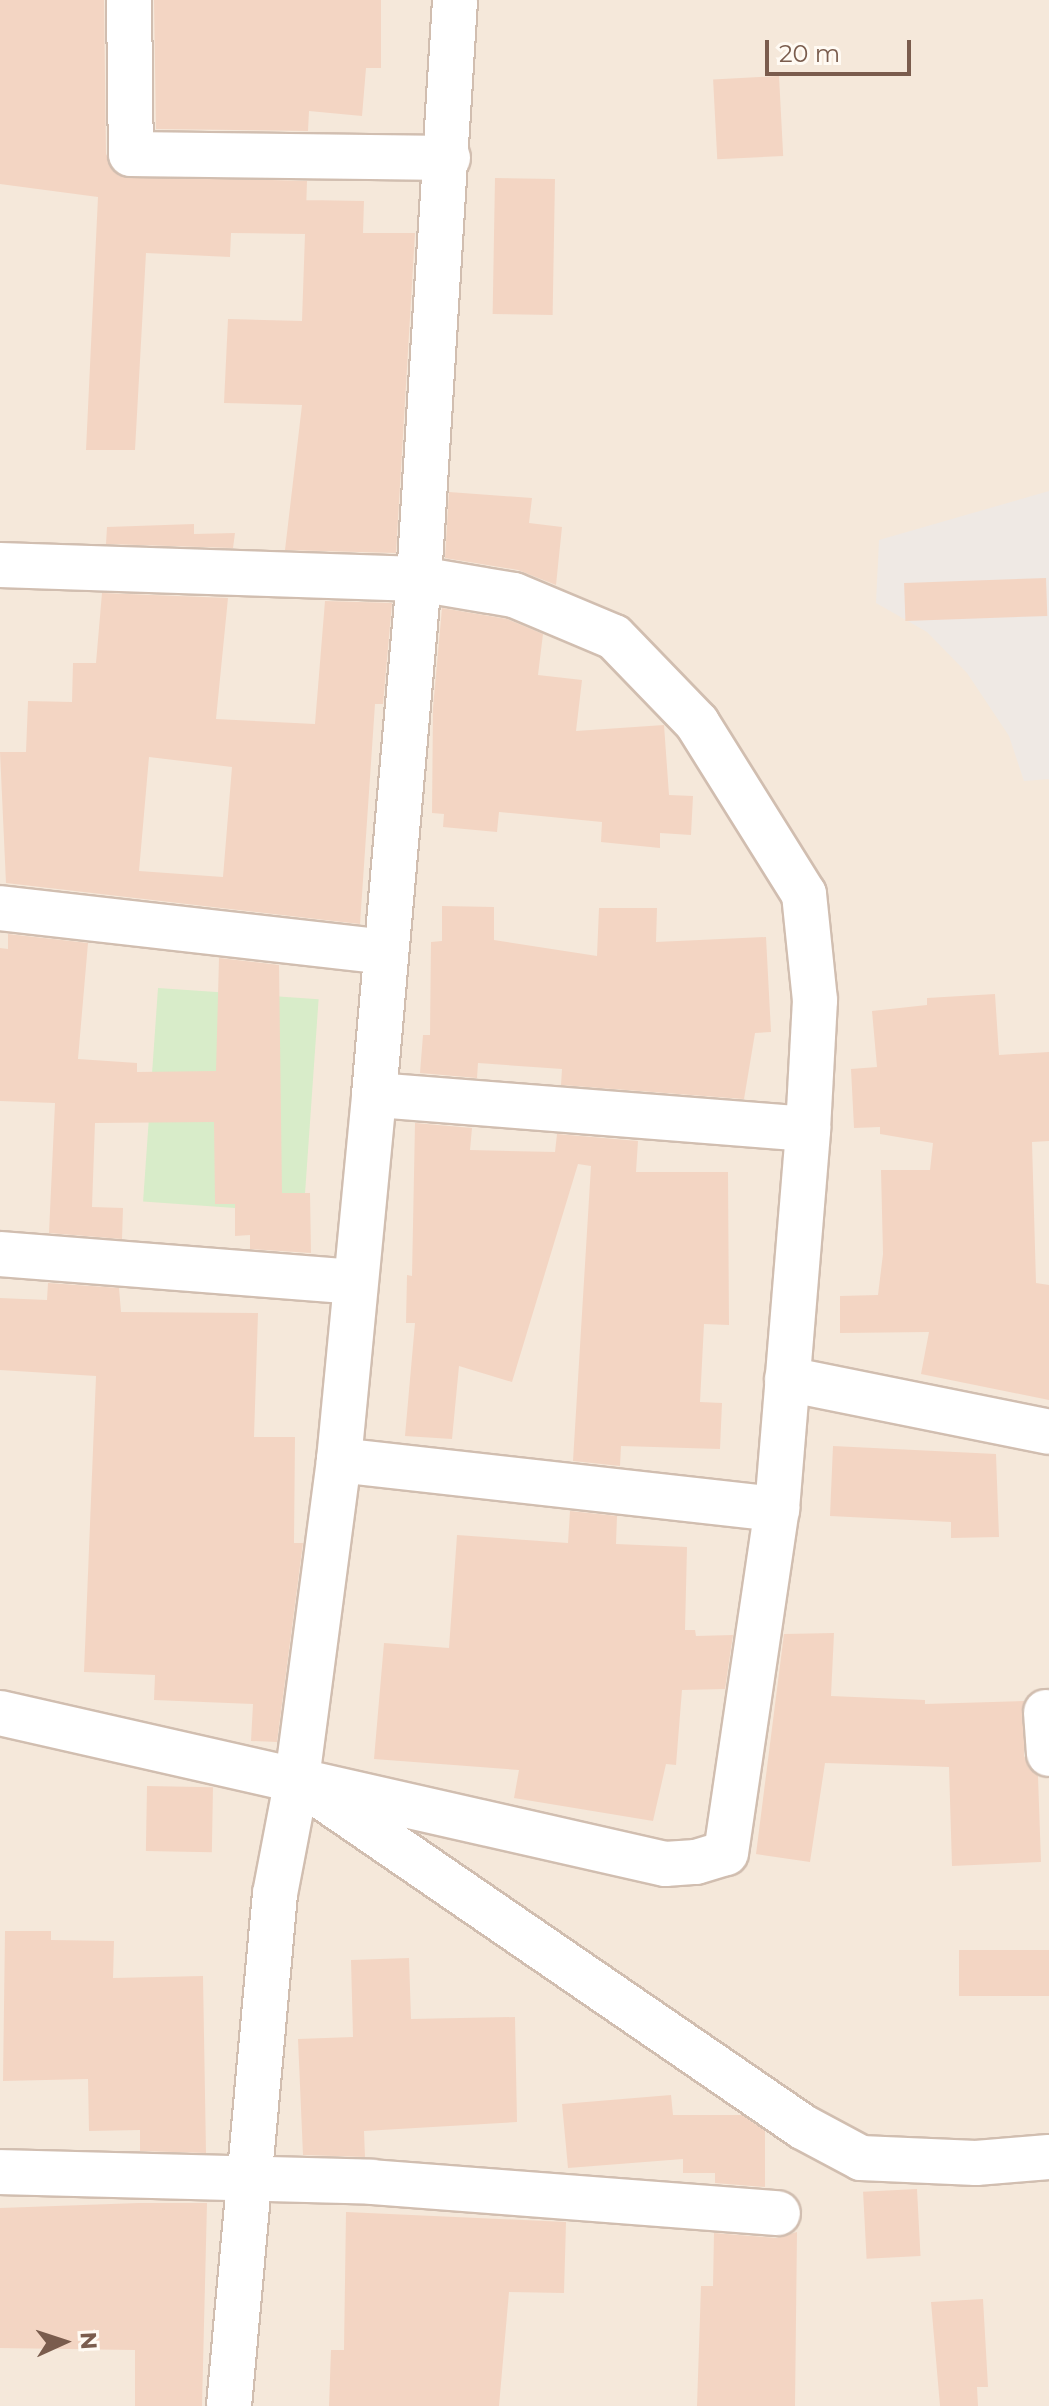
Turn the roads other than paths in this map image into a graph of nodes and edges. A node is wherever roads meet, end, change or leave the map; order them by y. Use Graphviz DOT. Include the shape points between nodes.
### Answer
graph roads {
  1 [pos="129,0"];
  2 [pos="455,0"];
  3 [pos="448,158"];
  4 [pos="0,565"];
  5 [pos="419,579"];
  6 [pos="0,908"];
  7 [pos="385,952"];
  8 [pos="374,1095"];
  9 [pos="808,1129"];
  10 [pos="0,1254"];
  11 [pos="355,1282"];
  12 [pos="787,1379"];
  13 [pos="1049,1432"];
  14 [pos="339,1460"];
  15 [pos="777,1509"];
  16 [pos="0,1713"];
  17 [pos="297,1779"];
  18 [pos="1049,2157"];
  19 [pos="0,2172"];
  20 [pos="247,2178"];
  21 [pos="778,2213"];
  22 [pos="229,2406"];
  1 -- 3 [label="street" via="131,154"];
  2 -- 3 [label="street"];
  3 -- 5 [label="street"];
  4 -- 5 [label="street"];
  5 -- 7 [label="street"];
  5 -- 9 [label="street" via="514,595 614,637 697,723 804,894 815,1000"];
  6 -- 7 [label="street"];
  7 -- 8 [label="street"];
  8 -- 9 [label="street"];
  8 -- 11 [label="street"];
  9 -- 12 [label="street"];
  10 -- 11 [label="street"];
  11 -- 14 [label="street"];
  12 -- 13 [label="street"];
  12 -- 15 [label="street"];
  14 -- 15 [label="street"];
  14 -- 17 [label="street"];
  15 -- 17 [label="street" via="726,1853 665,1864"];
  16 -- 17 [label="street"];
  17 -- 18 [label="street" via="803,2127 861,2158 976,2163"];
  17 -- 20 [label="street" via="275,1894"];
  19 -- 20 [label="street"];
  20 -- 21 [label="street" via="372,2182"];
  20 -- 22 [label="street"];
}
